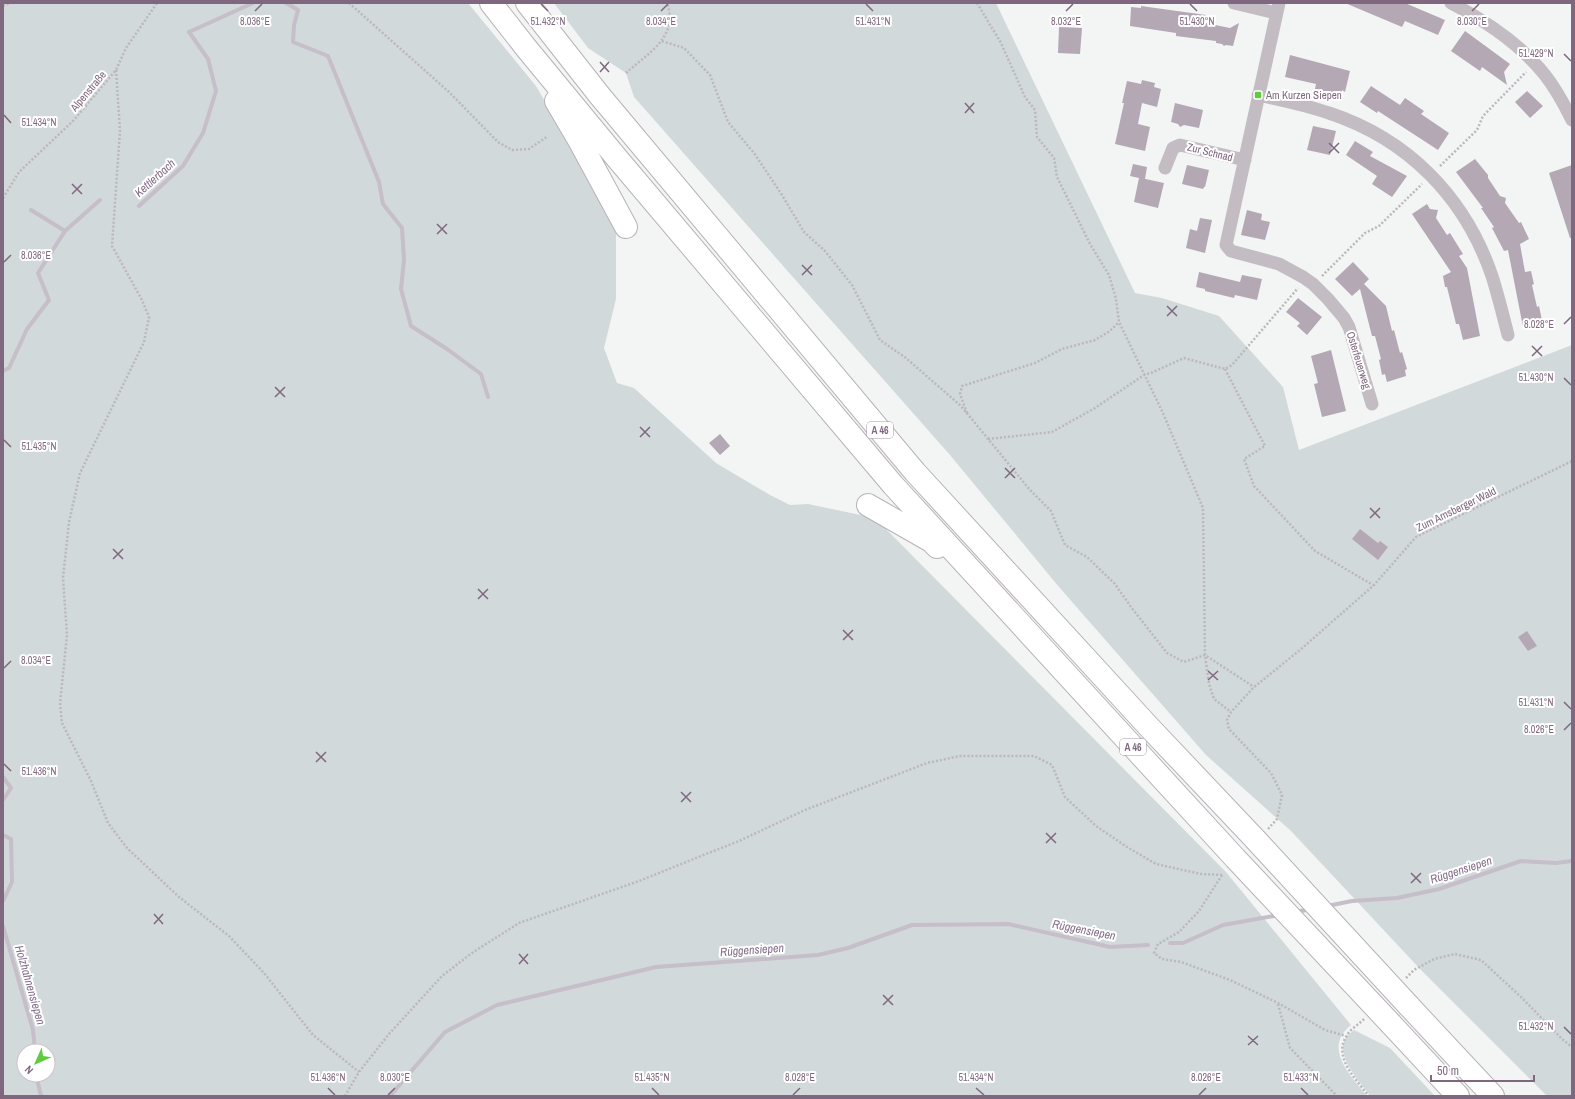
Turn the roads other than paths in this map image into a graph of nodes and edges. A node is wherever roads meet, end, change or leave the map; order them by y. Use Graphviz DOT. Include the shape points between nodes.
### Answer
graph roads {
  1 [pos="491,3"];
  2 [pos="527,3"];
  3 [pos="1234,3"];
  4 [pos="1450,3"];
  5 [pos="1278,8"];
  6 [pos="527,49"];
  7 [pos="1258,95"];
  8 [pos="1572,120"];
  9 [pos="1245,160"];
  10 [pos="1165,168"];
  11 [pos="626,227"];
  12 [pos="1508,335"];
  13 [pos="1372,404"];
  14 [pos="868,505"];
  15 [pos="1031,637"];
  16 [pos="1458,1096"];
  17 [pos="1493,1096"];
  1 -- 6 [label="highway, A 46"];
  2 -- 17 [label="highway, A 46, bridge" via="600,96 915,472"];
  3 -- 5 [label="street"];
  4 -- 8 [label="street" via="1500,34 1535,63 1552,84"];
  5 -- 7 [label="street"];
  6 -- 11 [label="highway"];
  6 -- 15 [label="highway, A 46" via="893,485"];
  7 -- 9 [label="street"];
  7 -- 12 [label="street" via="1328,112 1364,127 1396,146 1431,175 1454,202 1474,234 1492,276"];
  9 -- 10 [label="street, Zur Schnad" via="1180,145 1173,148"];
  9 -- 13 [label="street, Osterfeuerweg" via="1226,241 1228,247 1231,251 1292,270 1313,284 1338,309 1349,327"];
  14 -- 15 [label="highway" via="931,541 1003,618"];
  15 -- 16 [label="highway, A 46, bridge"];
}
